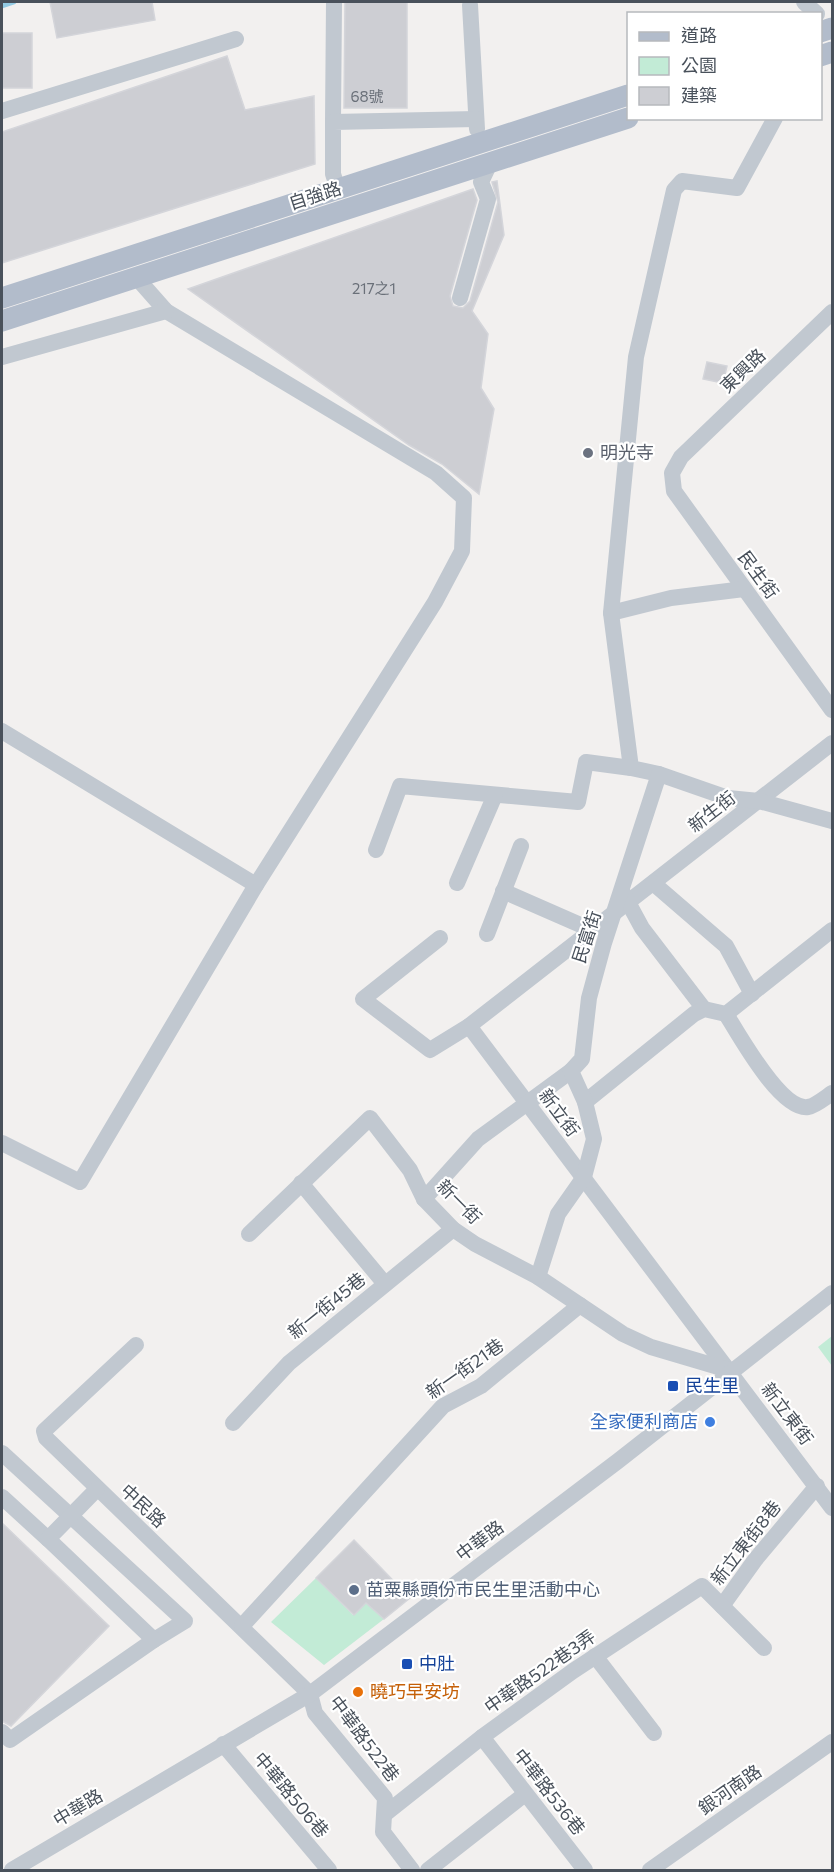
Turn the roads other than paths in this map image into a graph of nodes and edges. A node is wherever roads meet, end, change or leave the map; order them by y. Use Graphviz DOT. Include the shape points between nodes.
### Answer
graph roads {
  1 [pos="334,2"];
  2 [pos="470,4"];
  3 [pos="236,39"];
  4 [pos="627,94"];
  5 [pos="2,111"];
  6 [pos="627,118"];
  7 [pos="476,119"];
  8 [pos="774,120"];
  9 [pos="333,122"];
  10 [pos="482,141"];
  11 [pos="490,163"];
  12 [pos="339,189"];
  13 [pos="128,257"];
  14 [pos="136,277"];
  15 [pos="2,298"];
  16 [pos="460,298"];
  17 [pos="166,311"];
  18 [pos="832,312"];
  19 [pos="2,321"];
  20 [pos="2,357"];
  21 [pos="681,458"];
  22 [pos="744,589"];
  23 [pos="611,613"];
  24 [pos="832,710"];
  25 [pos="2,731"];
  26 [pos="832,743"];
  27 [pos="631,768"];
  28 [pos="659,774"];
  29 [pos="495,795"];
  30 [pos="759,801"];
  31 [pos="832,821"];
  32 [pos="521,846"];
  33 [pos="376,850"];
  34 [pos="457,883"];
  35 [pos="653,883"];
  36 [pos="256,885"];
  37 [pos="503,891"];
  38 [pos="622,902"];
  39 [pos="592,930"];
  40 [pos="832,930"];
  41 [pos="487,934"];
  42 [pos="440,938"];
  43 [pos="752,994"];
  44 [pos="704,1009"];
  45 [pos="726,1014"];
  46 [pos="469,1026"];
  47 [pos="571,1071"];
  48 [pos="832,1093"];
  49 [pos="585,1102"];
  50 [pos="528,1103"];
  51 [pos="2,1143"];
  52 [pos="584,1177"];
  53 [pos="302,1183"];
  54 [pos="424,1199"];
  55 [pos="453,1228"];
  56 [pos="249,1234"];
  57 [pos="538,1277"];
  58 [pos="385,1284"];
  59 [pos="832,1293"];
  60 [pos="580,1305"];
  61 [pos="136,1345"];
  62 [pos="732,1371"];
  63 [pos="233,1423"];
  64 [pos="2,1453"];
  65 [pos="817,1486"];
  66 [pos="97,1489"];
  67 [pos="2,1497"];
  68 [pos="832,1508"];
  69 [pos="70,1516"];
  70 [pos="48,1539"];
  71 [pos="722,1606"];
  72 [pos="242,1626"];
  73 [pos="154,1640"];
  74 [pos="764,1648"];
  75 [pos="595,1656"];
  76 [pos="310,1694"];
  77 [pos="2,1732"];
  78 [pos="654,1733"];
  79 [pos="482,1737"];
  80 [pos="832,1742"];
  81 [pos="223,1744"];
  82 [pos="525,1794"];
  83 [pos="385,1814"];
  84 [pos="12,1870"];
  85 [pos="329,1870"];
  86 [pos="412,1870"];
  87 [pos="428,1870"];
  88 [pos="585,1870"];
  89 [pos="650,1870"];
  1 -- 9 [label="street"];
  2 -- 7 [label="street"];
  3 -- 5 [label="street"];
  4 -- 10 [label="main road, 自強路"];
  6 -- 11 [label="main road, 自強路"];
  7 -- 9 [label="street"];
  7 -- 10 [label="street"];
  8 -- 23 [label="street" via="737,188 682,181 674,190 636,357"];
  9 -- 12 [label="street" via="333,174"];
  10 -- 11 [label="main road"];
  10 -- 12 [label="main road, 自強路"];
  11 -- 14 [label="main road, 自強路"];
  11 -- 16 [label="street" via="481,182 488,199"];
  12 -- 13 [label="main road, 自強路"];
  13 -- 14 [label="main road"];
  13 -- 15 [label="main road, 自強路"];
  14 -- 17 [label="street"];
  14 -- 19 [label="main road, 自強路"];
  17 -- 20 [label="street"];
  17 -- 36 [label="street" via="436,473 464,498 462,551 435,602"];
  18 -- 21 [label="street, 東興路"];
  21 -- 22 [label="street, 民生街" via="672,473 674,491"];
  22 -- 23 [label="street" via="671,598"];
  22 -- 24 [label="street, 民生街"];
  23 -- 27 [label="street"];
  25 -- 36 [label="street"];
  26 -- 30 [label="street, 新生街"];
  27 -- 28 [label="street"];
  27 -- 29 [label="street" via="586,762 578,802"];
  28 -- 30 [label="street" via="728,798"];
  28 -- 38 [label="street, 民富街"];
  29 -- 33 [label="street" via="400,786"];
  29 -- 34 [label="street"];
  30 -- 31 [label="street"];
  30 -- 35 [label="street, 新生街"];
  32 -- 37 [label="street"];
  35 -- 38 [label="street, 新生街"];
  35 -- 43 [label="street" via="726,946"];
  36 -- 51 [label="street" via="80,1182"];
  37 -- 39 [label="street"];
  37 -- 41 [label="street"];
  38 -- 39 [label="street"];
  38 -- 44 [label="street"];
  38 -- 47 [label="street, 民富街" via="589,998 582,1059"];
  39 -- 46 [label="street"];
  40 -- 43 [label="street"];
  42 -- 46 [label="street" via="363,999 430,1050"];
  43 -- 45 [label="street"];
  44 -- 45 [label="street"];
  44 -- 49 [label="street"];
  45 -- 48 [label="street" via="761,1072 794,1106 809,1107"];
  46 -- 50 [label="street, 新立街"];
  47 -- 49 [label="street"];
  47 -- 50 [label="street"];
  49 -- 52 [label="street" via="594,1139"];
  50 -- 52 [label="street, 新立街"];
  50 -- 54 [label="street" via="478,1139"];
  52 -- 57 [label="street" via="558,1214"];
  52 -- 62 [label="street, 新立街"];
  53 -- 54 [label="street, 新一街" via="370,1118 410,1170"];
  53 -- 56 [label="street, 新一街"];
  53 -- 58 [label="street"];
  54 -- 55 [label="street, 新一街"];
  55 -- 57 [label="street, 新一街"];
  55 -- 58 [label="street, 新一街45巷"];
  57 -- 60 [label="street, 新一街"];
  58 -- 63 [label="street, 新一街45巷" via="289,1363"];
  59 -- 62 [label="street, 中華路"];
  60 -- 62 [label="street, 新一街" via="622,1334 651,1347"];
  60 -- 72 [label="street, 新一街21巷" via="481,1386 443,1406"];
  61 -- 66 [label="street, 中民路" via="44,1431 46,1438"];
  62 -- 65 [label="street, 新立東街"];
  62 -- 76 [label="street, 中華路"];
  64 -- 69 [label="street"];
  65 -- 68 [label="street, 新立東街"];
  65 -- 71 [label="street, 新立東街8巷"];
  66 -- 69 [label="street"];
  66 -- 72 [label="street, 中民路"];
  67 -- 70 [label="street"];
  69 -- 70 [label="street"];
  69 -- 73 [label="street" via="185,1622"];
  70 -- 73 [label="street"];
  71 -- 74 [label="street, 新立東街8巷"];
  71 -- 75 [label="street, 中華路522巷3弄" via="702,1586"];
  72 -- 76 [label="street, 中民路"];
  73 -- 77 [label="street" via="10,1740"];
  75 -- 78 [label="street"];
  75 -- 79 [label="street, 中華路522巷3弄"];
  76 -- 81 [label="street, 中華路"];
  76 -- 83 [label="street, 中華路522巷" via="315,1713 385,1798"];
  79 -- 82 [label="street, 中華路536巷"];
  79 -- 83 [label="street, 中華路522巷3弄"];
  80 -- 89 [label="street, 銀河南路"];
  81 -- 84 [label="street, 中華路"];
  81 -- 85 [label="street, 中華路506巷"];
  82 -- 87 [label="street"];
  82 -- 88 [label="street, 中華路536巷"];
  83 -- 86 [label="street, 中華路522巷" via="383,1832"];
}
